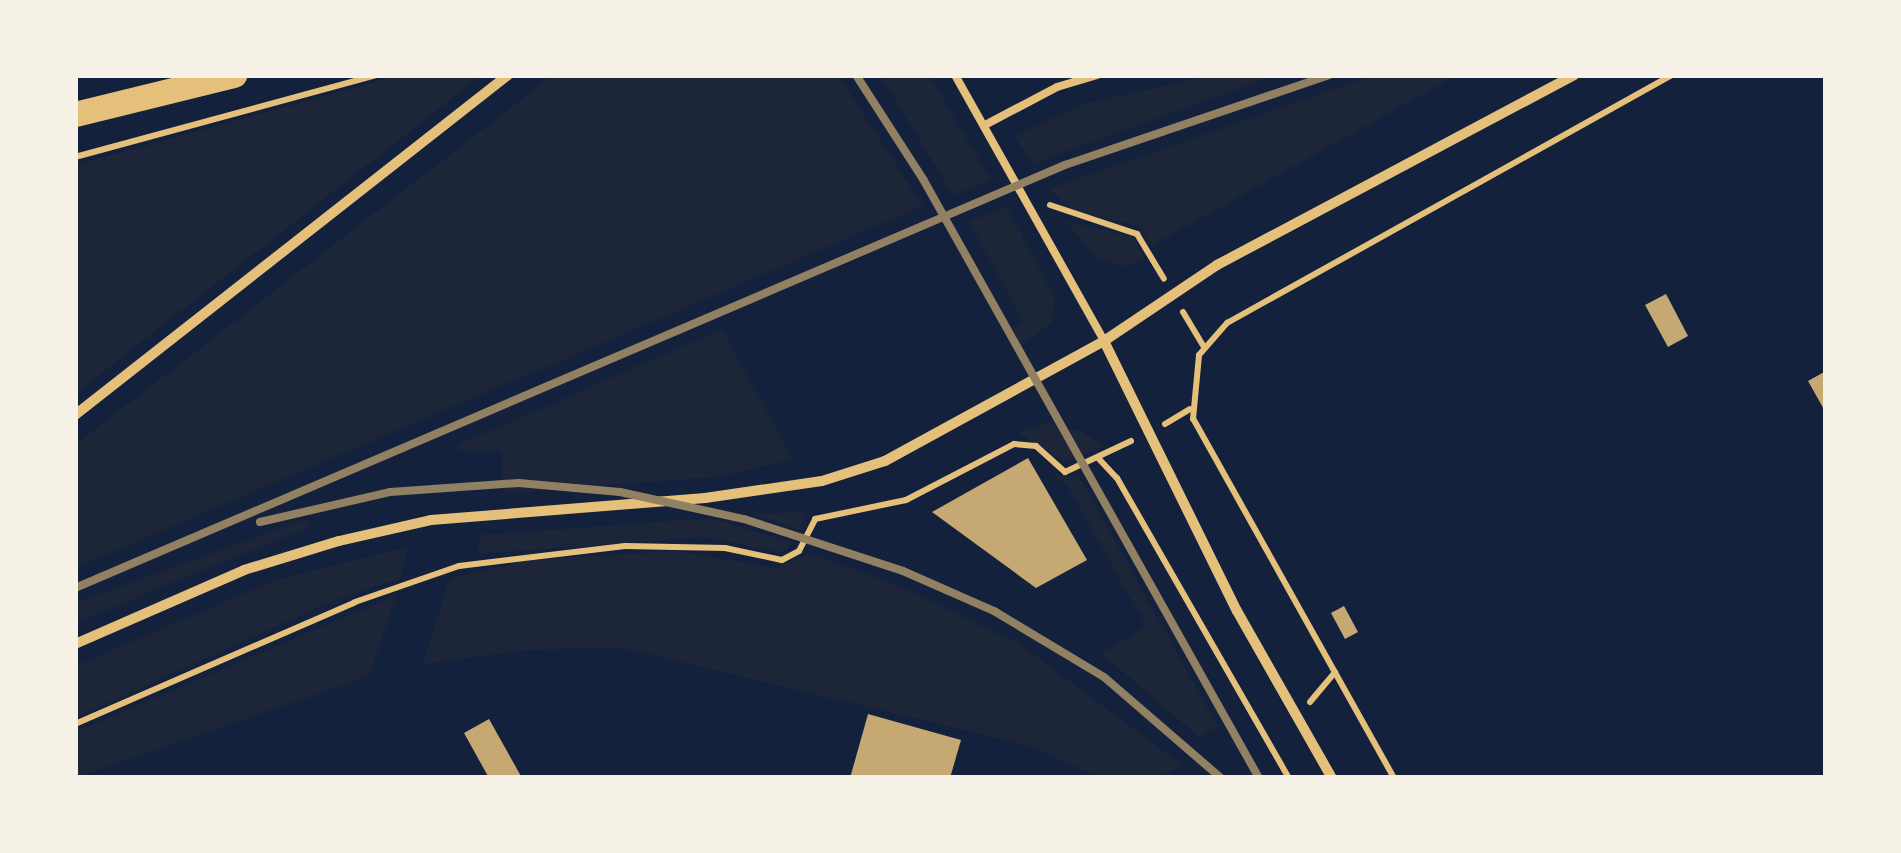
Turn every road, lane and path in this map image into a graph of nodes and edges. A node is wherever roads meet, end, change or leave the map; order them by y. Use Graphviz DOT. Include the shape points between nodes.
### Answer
graph roads {
  1 [pos="234,75"];
  2 [pos="377,75"];
  3 [pos="508,75"];
  4 [pos="955,75"];
  5 [pos="1097,75"];
  6 [pos="1575,75"];
  7 [pos="1672,75"];
  8 [pos="75,114"];
  9 [pos="985,124"];
  10 [pos="75,156"];
  11 [pos="1032,205"];
  12 [pos="1172,294"];
  13 [pos="1104,341"];
  14 [pos="1203,344"];
  15 [pos="75,415"];
  16 [pos="75,644"];
  17 [pos="1335,672"];
  18 [pos="1298,717"];
  19 [pos="75,724"];
  20 [pos="1289,778"];
  21 [pos="1332,778"];
  22 [pos="1394,778"];
  1 -- 8 [label="main road"];
  2 -- 10 [label="path"];
  3 -- 15 [label="street"];
  4 -- 9 [label="lane"];
  5 -- 9 [label="lane" via="1057,87"];
  6 -- 12 [label="street" via="1356,188"];
  7 -- 14 [label="path" via="1227,322"];
  9 -- 11 [label="lane"];
  11 -- 12 [label="path" via="1060,205 1066,215 1137,234"];
  11 -- 13 [label="lane"];
  12 -- 13 [label="street"];
  12 -- 14 [label="path"];
  13 -- 16 [label="street" via="885,461 822,481 412,524 244,570"];
  13 -- 18 [label="street" via="1237,611"];
  14 -- 17 [label="path" via="1190,410"];
  17 -- 18 [label="path"];
  17 -- 22 [label="path"];
  18 -- 21 [label="street"];
  19 -- 20 [label="path" via="356,602 458,566 625,546 725,548 782,560 799,551 816,519 906,500 1014,444 1036,446 1065,472 1099,458 1117,478"];
}
